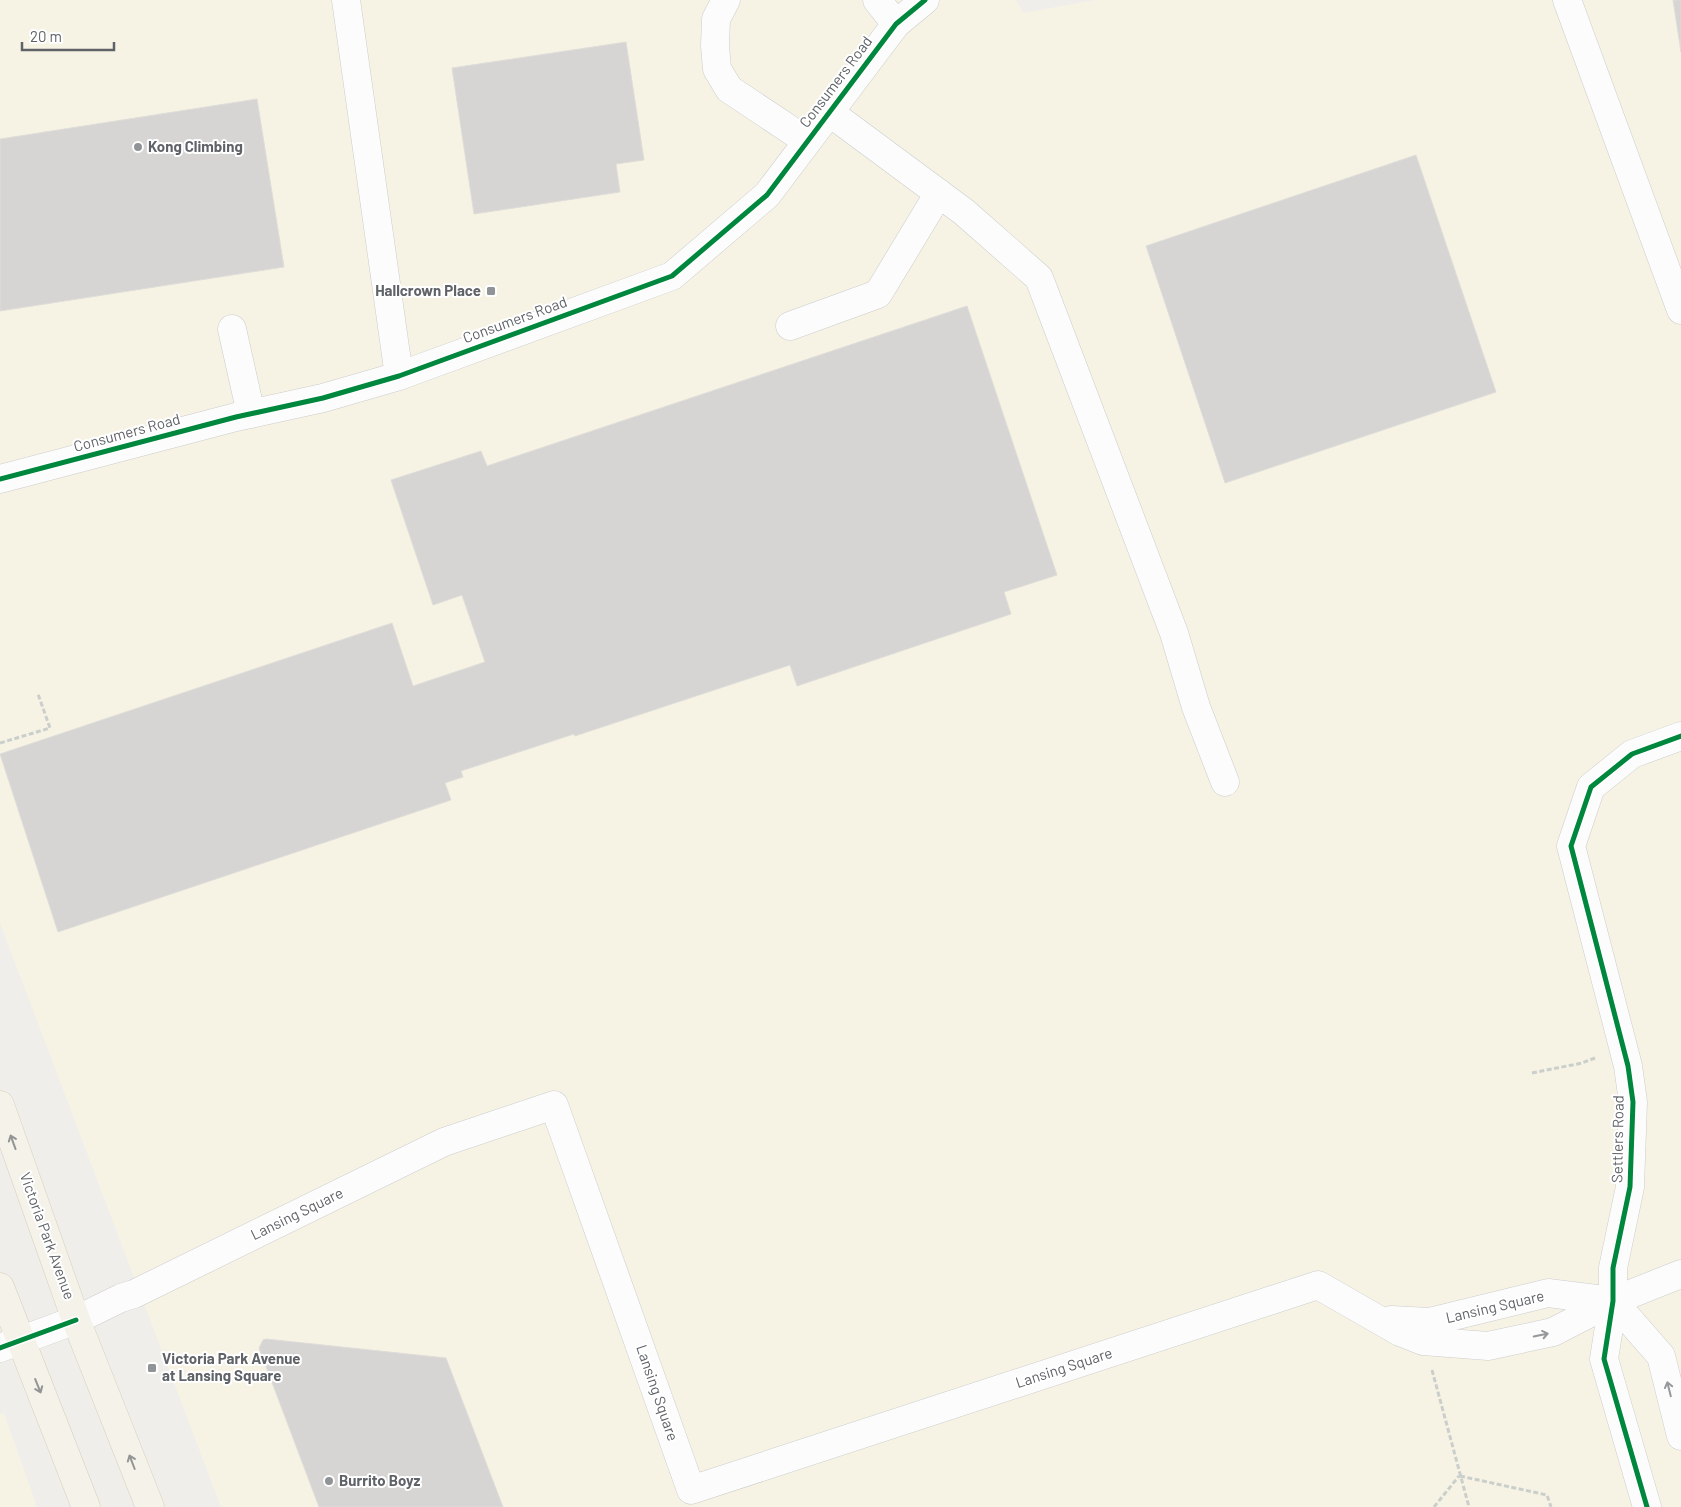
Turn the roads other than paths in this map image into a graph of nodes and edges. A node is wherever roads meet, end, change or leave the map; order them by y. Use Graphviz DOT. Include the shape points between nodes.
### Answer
graph roads {
  1 [pos="346,0"];
  2 [pos="726,0"];
  3 [pos="877,0"];
  4 [pos="925,0"];
  5 [pos="1567,0"];
  6 [pos="896,24"];
  7 [pos="829,112"];
  8 [pos="807,141"];
  9 [pos="939,193"];
  10 [pos="1681,310"];
  11 [pos="790,326"];
  12 [pos="232,329"];
  13 [pos="399,376"];
  14 [pos="251,414"];
  15 [pos="0,479"];
  16 [pos="1681,736"];
  17 [pos="1225,782"];
  18 [pos="0,1105"];
  19 [pos="1681,1274"];
  20 [pos="0,1287"];
  21 [pos="1614,1301"];
  22 [pos="1376,1319"];
  23 [pos="76,1320"];
  24 [pos="10,1344"];
  25 [pos="1681,1436"];
  26 [pos="86,1507"];
  27 [pos="150,1507"];
  28 [pos="1647,1507"];
  1 -- 13 [label="street"];
  2 -- 8 [label="street" via="716,19 717,69 729,89"];
  3 -- 6 [label="street"];
  4 -- 6 [label="street, Consumers Road"];
  5 -- 10 [label="street"];
  6 -- 7 [label="street, Consumers Road"];
  7 -- 8 [label="street, Consumers Road"];
  7 -- 9 [label="street"];
  8 -- 13 [label="street, Consumers Road" via="766,195 672,276"];
  9 -- 11 [label="street" via="878,294"];
  9 -- 17 [label="street" via="1040,278 1174,633 1196,707"];
  12 -- 14 [label="street"];
  13 -- 14 [label="street, Consumers Road"];
  14 -- 15 [label="street, Consumers Road"];
  16 -- 21 [label="street, Settlers Road" via="1632,754 1591,786 1571,846 1623,1048 1633,1102 1630,1187 1613,1268"];
  23 -- 18 [label="main road, Victoria Park Avenue, one-way"];
  19 -- 21 [label="street"];
  20 -- 24 [label="main road"];
  21 -- 22 [label="street, Lansing Square" via="1548,1293 1429,1322"];
  22 -- 21 [label="street, Lansing Square, one-way" via="1423,1341 1488,1346 1553,1332"];
  25 -- 21 [label="street, one-way" via="1661,1356"];
  21 -- 28 [label="street, Settlers Road" via="1604,1359"];
  22 -- 23 [label="street, Lansing Square" via="1318,1285 691,1490 554,1105 444,1142"];
  23 -- 24 [label="street"];
  27 -- 23 [label="main road, Victoria Park Avenue, one-way"];
  24 -- 26 [label="main road, one-way"];
}
